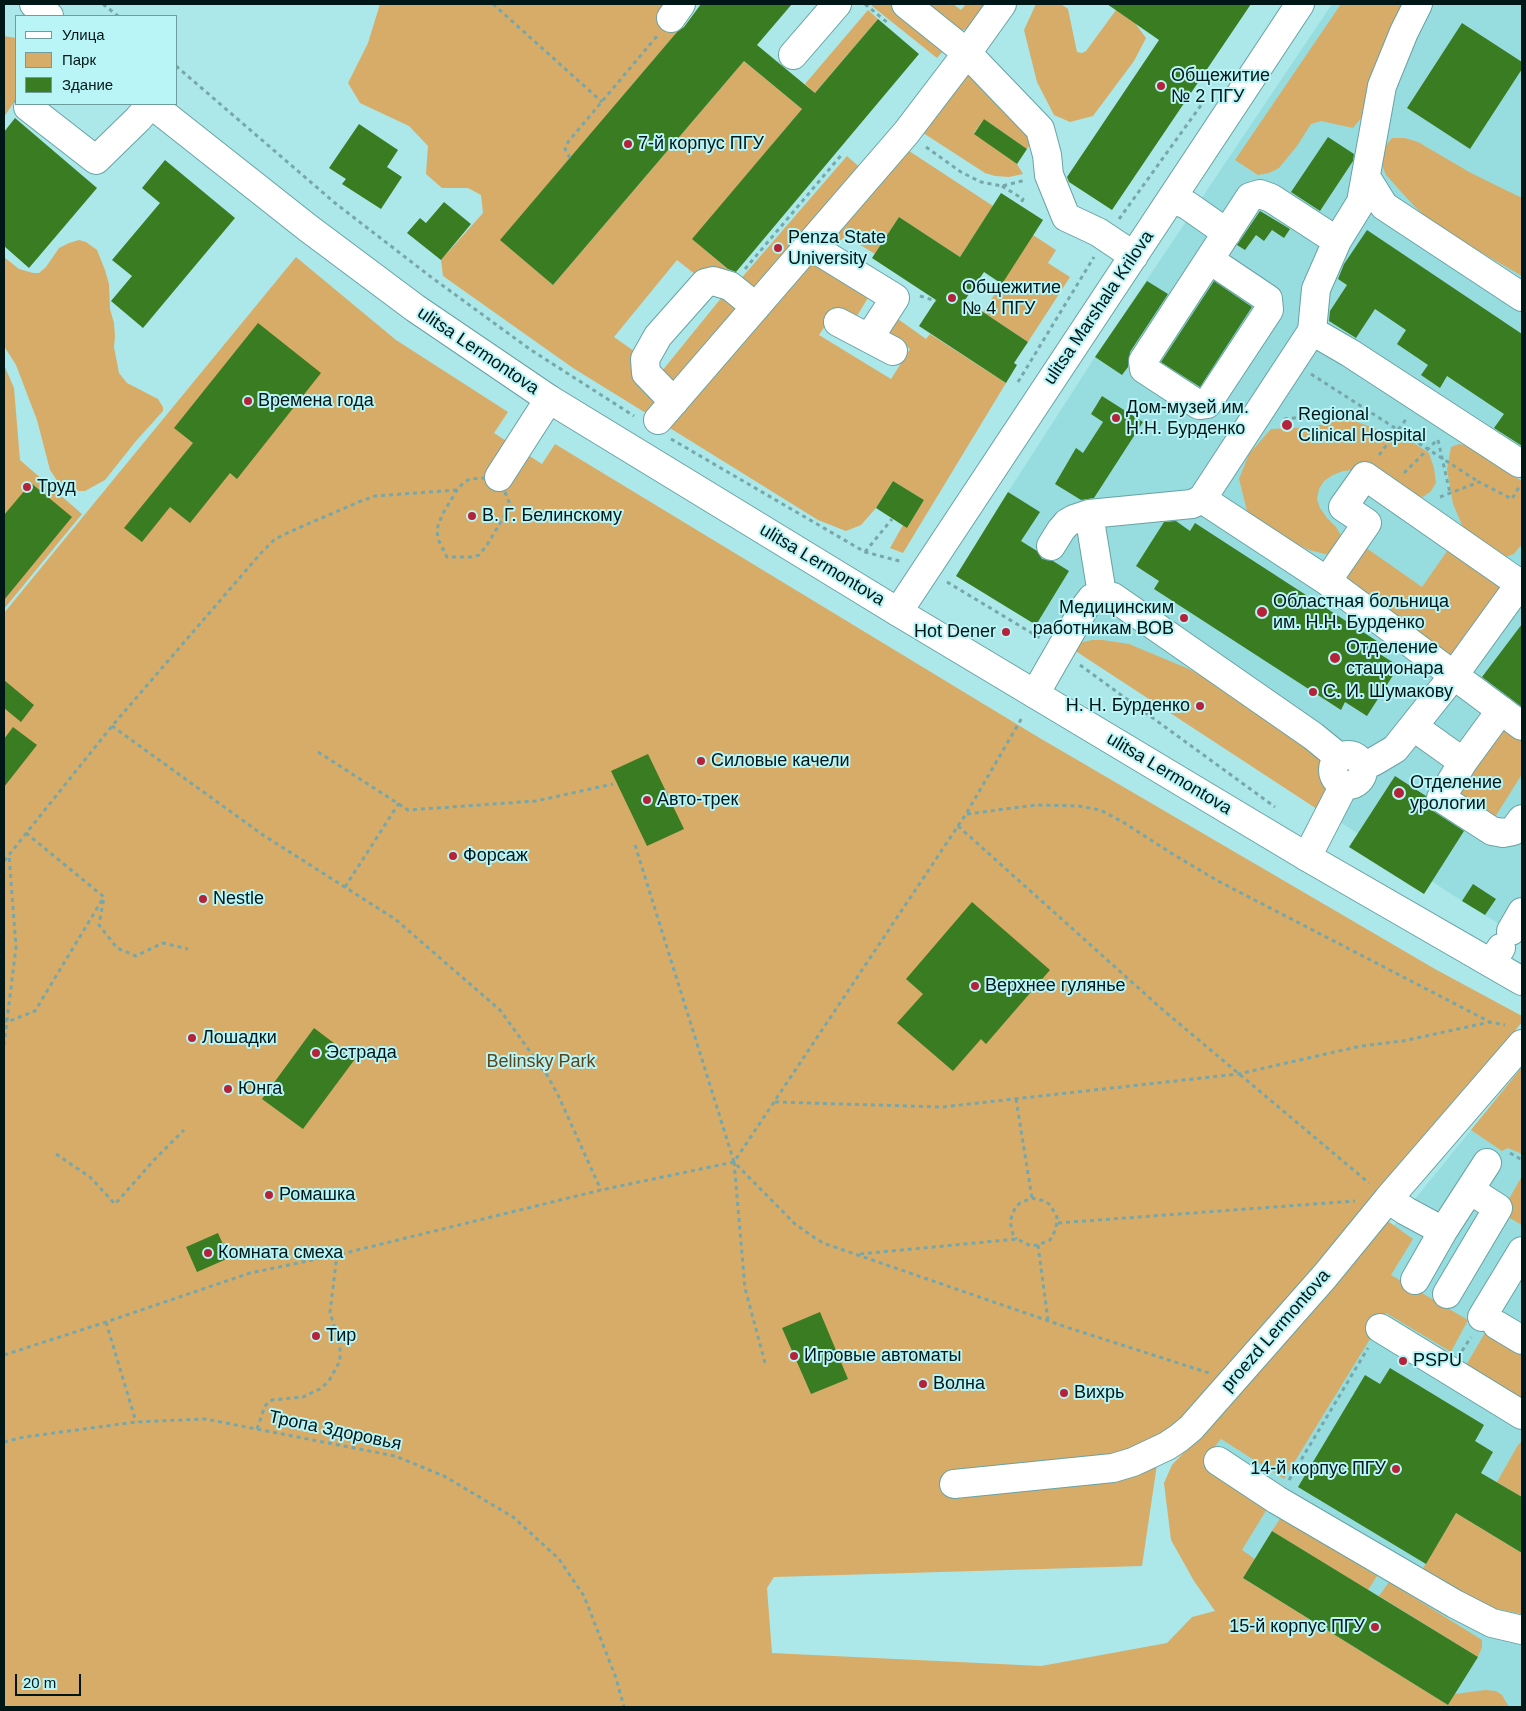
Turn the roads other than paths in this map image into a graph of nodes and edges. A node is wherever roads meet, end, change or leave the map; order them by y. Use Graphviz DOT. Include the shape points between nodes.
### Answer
graph roads {
  1 [pos="34,4"];
  2 [pos="837,4"];
  3 [pos="906,4"];
  4 [pos="1002,4"];
  5 [pos="1300,4"];
  6 [pos="1418,4"];
  7 [pos="48,15"];
  8 [pos="967,53"];
  9 [pos="793,55"];
  10 [pos="150,105"];
  11 [pos="152,105"];
  12 [pos="28,107"];
  13 [pos="1366,177"];
  14 [pos="1172,199"];
  15 [pos="1227,234"];
  16 [pos="1337,241"];
  17 [pos="809,245"];
  18 [pos="1134,256"];
  19 [pos="1210,260"];
  20 [pos="1522,296"];
  21 [pos="756,306"];
  22 [pos="838,322"];
  23 [pos="1312,331"];
  24 [pos="869,338"];
  25 [pos="893,351"];
  26 [pos="550,399"];
  27 [pos="1522,462"];
  28 [pos="499,477"];
  29 [pos="1202,499"];
  30 [pos="1089,514"];
  31 [pos="1051,546"];
  32 [pos="1328,581"];
  33 [pos="1521,582"];
  34 [pos="1102,594"];
  35 [pos="898,612"];
  36 [pos="1454,675"];
  37 [pos="1029,704"];
  38 [pos="1501,710"];
  39 [pos="1522,726"];
  40 [pos="1414,727"];
  41 [pos="1463,762"];
  42 [pos="1349,769"];
  43 [pos="1522,798"];
  44 [pos="1522,811"];
  45 [pos="1522,819"];
  46 [pos="1308,857"];
  47 [pos="1506,938"];
  48 [pos="1522,981"];
  49 [pos="1514,1035"];
  50 [pos="1487,1163"];
  51 [pos="1470,1190"];
  52 [pos="1388,1199"];
  53 [pos="1444,1231"];
  54 [pos="1522,1251"];
  55 [pos="1415,1280"];
  56 [pos="1447,1294"];
  57 [pos="1380,1328"];
  58 [pos="1522,1340"];
  59 [pos="1522,1415"];
  60 [pos="1218,1461"];
  61 [pos="954,1484"];
  62 [pos="1522,1630"];
  1 -- 7 [label="main road"];
  2 -- 9 [label="main road"];
  3 -- 8 [label="main road"];
  4 -- 8 [label="main road"];
  5 -- 14 [label="main road, ulitsa Marshala Krilova"];
  6 -- 13 [label="main road" via="1382,86"];
  8 -- 17 [label="main road" via="906,133"];
  8 -- 18 [label="main road" via="1040,129 1049,175 1066,217 1098,232"];
  10 -- 12 [label="main road" via="96,160"];
  11 -- 26 [label="main road, ulitsa Lermontova" via="415,308"];
  13 -- 16 [label="main road" via="1361,202"];
  13 -- 20 [label="main road" via="1384,206"];
  14 -- 15 [label="main road" via="1187,205"];
  14 -- 18 [label="main road, ulitsa Marshala Krilova"];
  15 -- 16 [label="main road" via="1250,197 1260,194"];
  15 -- 19 [label="main road"];
  16 -- 23 [label="main road" via="1316,289"];
  17 -- 21 [label="main road"];
  17 -- 24 [label="main road" via="894,298"];
  18 -- 35 [label="main road, ulitsa Marshala Krilova"];
  19 -- 19 [label="main road" via="1143,361 1144,369 1199,405 1207,404 1269,310 1268,299"];
  21 -- 21 [label="main road" via="730,286 713,281 705,283 658,336 645,359 659,419"];
  22 -- 24 [label="main road"];
  23 -- 27 [label="main road" via="1421,400 1446,431"];
  23 -- 29 [label="main road"];
  24 -- 25 [label="main road"];
  26 -- 28 [label="main road"];
  26 -- 35 [label="main road, ulitsa Lermontova"];
  29 -- 30 [label="main road" via="1192,504"];
  29 -- 32 [label="main road"];
  30 -- 31 [label="main road" via="1067,523"];
  30 -- 34 [label="main road"];
  32 -- 33 [label="main road" via="1367,524 1343,507 1376,483"];
  32 -- 36 [label="main road"];
  33 -- 36 [label="main road"];
  34 -- 37 [label="main road" via="1092,598 1085,607"];
  34 -- 42 [label="main road" via="1113,597 1313,736"];
  35 -- 37 [label="main road, ulitsa Lermontova"];
  36 -- 38 [label="main road"];
  36 -- 40 [label="main road"];
  37 -- 46 [label="main road, ulitsa Lermontova"];
  38 -- 39 [label="main road"];
  38 -- 41 [label="main road"];
  40 -- 41 [label="main road"];
  40 -- 42 [label="main road" via="1396,749"];
  41 -- 45 [label="main road" via="1441,798 1492,831 1513,831"];
  42 -- 46 [label="main road"];
  43 -- 44 [label="main road"];
  46 -- 47 [label="main road, ulitsa Lermontova"];
  47 -- 48 [label="main road, ulitsa Lermontova"];
  49 -- 52 [label="main road, proezd Lermontova"];
  50 -- 51 [label="main road"];
  51 -- 53 [label="main road"];
  51 -- 56 [label="main road" via="1498,1208"];
  52 -- 53 [label="main road"];
  52 -- 61 [label="main road, proezd Lermontova" via="1325,1276 1180,1438 1133,1462 1113,1468"];
  53 -- 55 [label="main road"];
  54 -- 58 [label="main road" via="1490,1321"];
  57 -- 59 [label="main road"];
  60 -- 62 [label="main road" via="1277,1500 1455,1604 1492,1623"];
}
